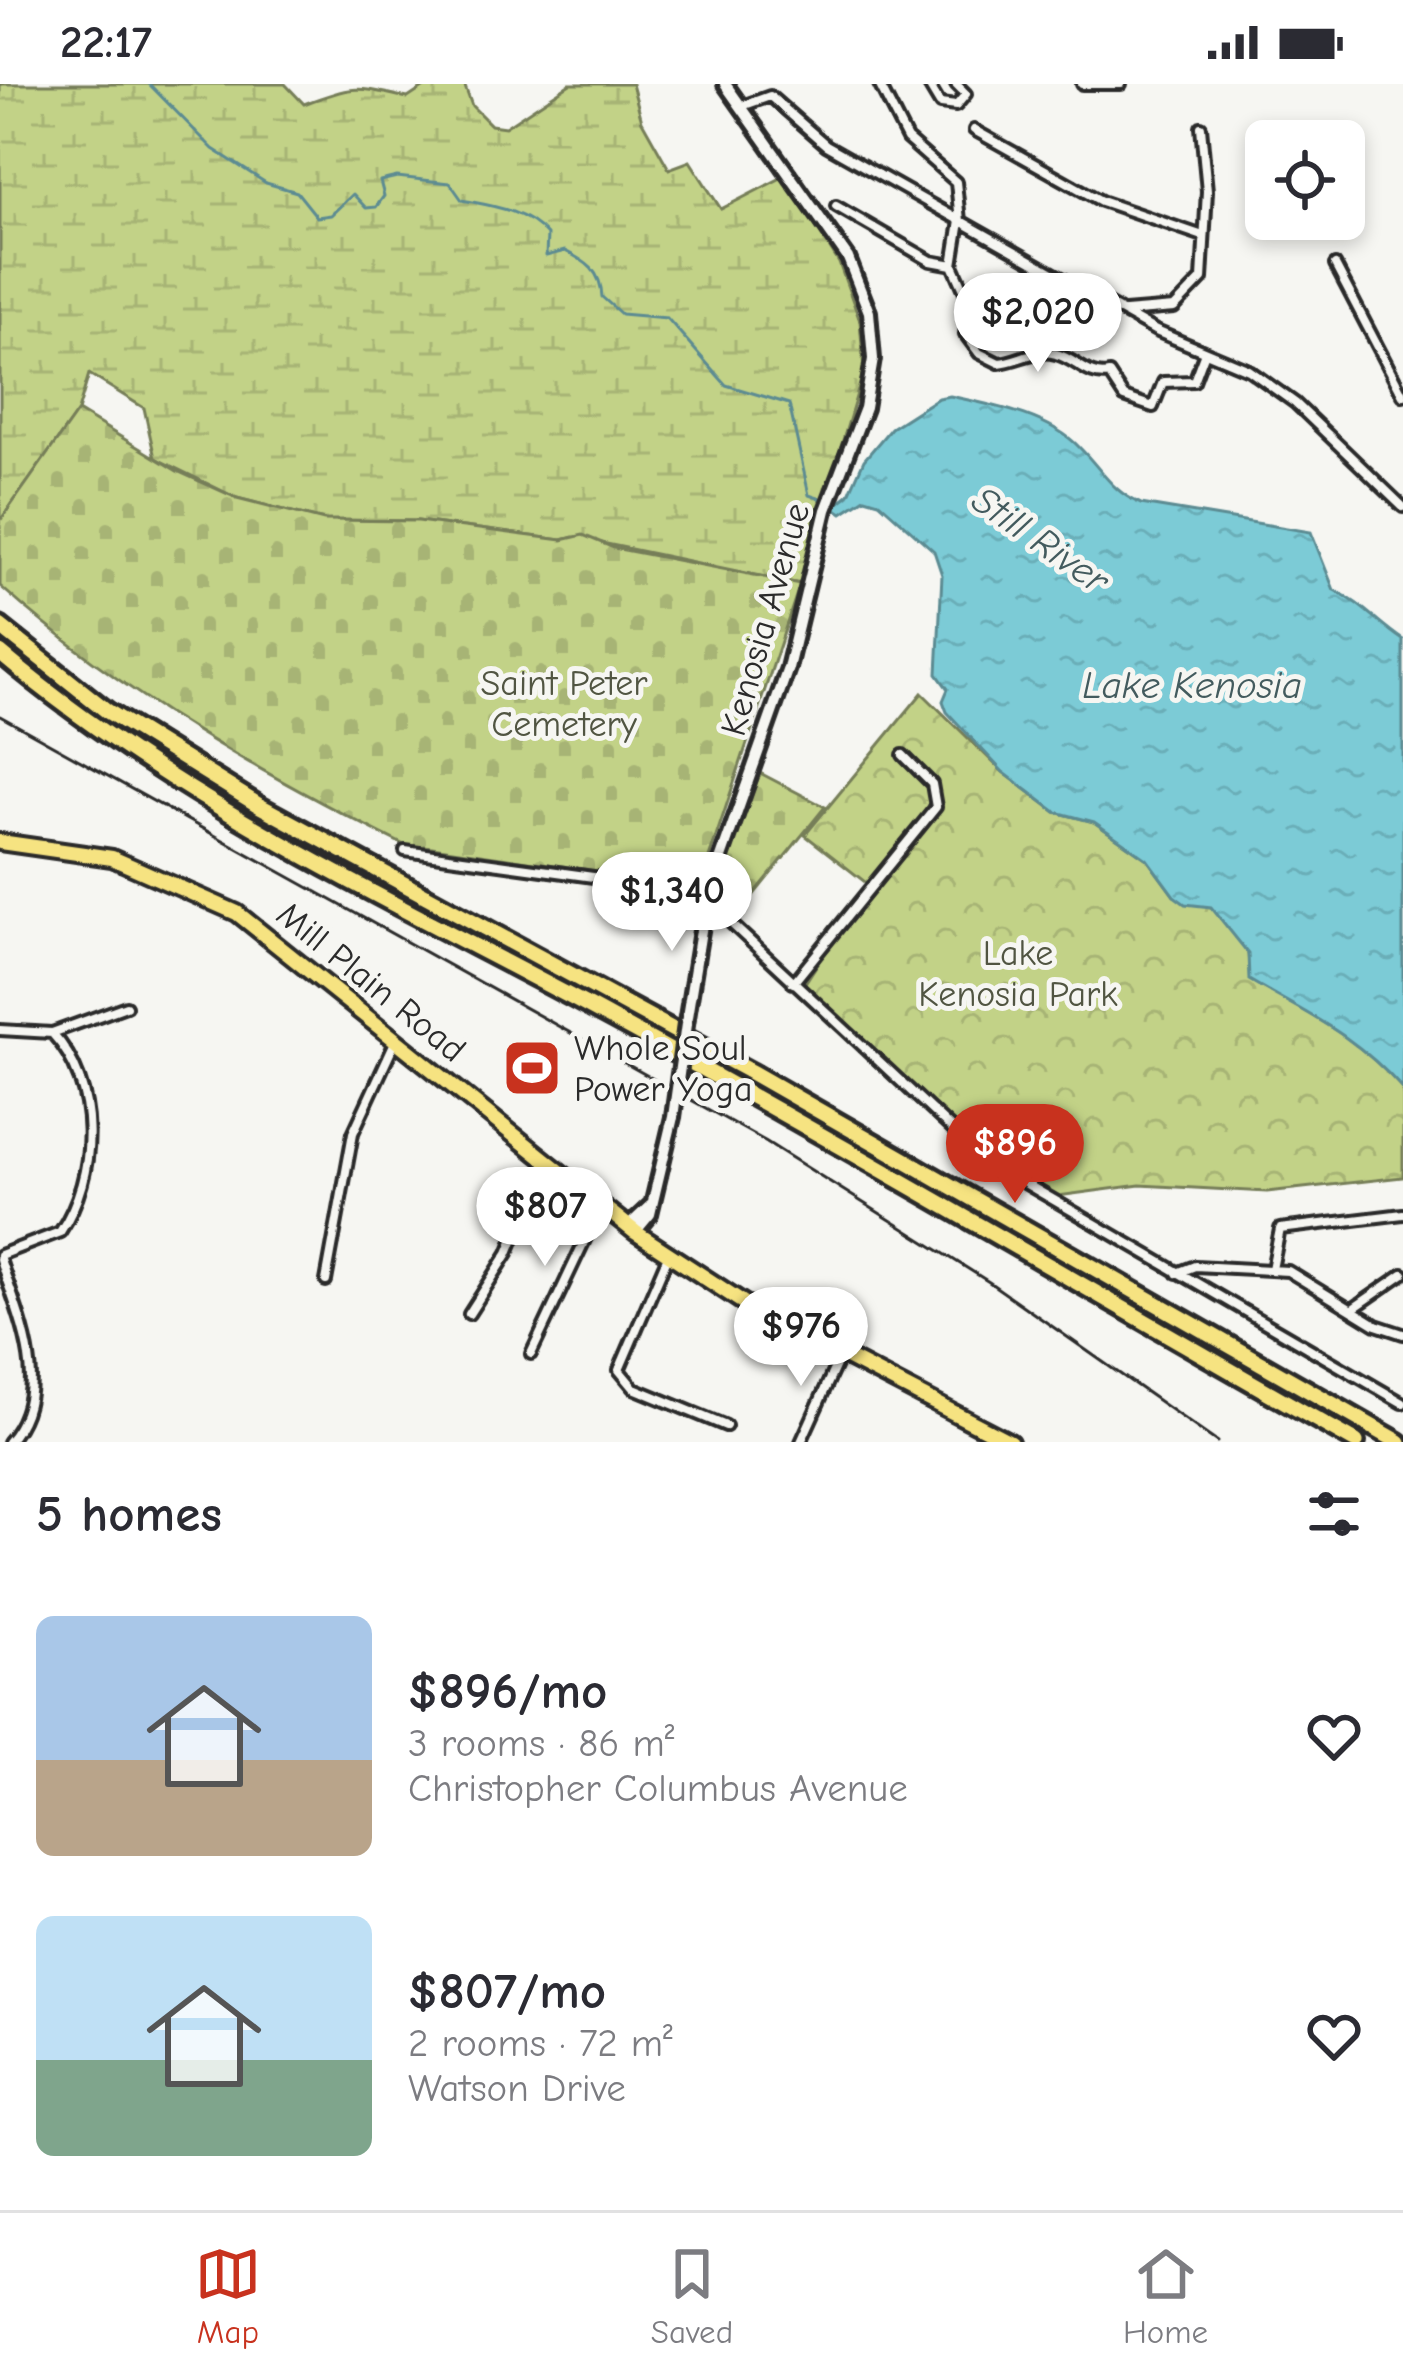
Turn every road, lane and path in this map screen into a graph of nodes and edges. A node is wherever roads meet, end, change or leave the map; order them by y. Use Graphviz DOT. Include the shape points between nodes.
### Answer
graph roads {
  1 [pos="725,84"];
  2 [pos="879,84"];
  3 [pos="928,84"];
  4 [pos="956,84"];
  5 [pos="1082,84"];
  6 [pos="1121,84"];
  7 [pos="742,106"];
  8 [pos="1202,127"];
  9 [pos="974,130"];
  10 [pos="836,206"];
  11 [pos="960,221"];
  12 [pos="1203,236"];
  13 [pos="953,265"];
  14 [pos="1335,265"];
  15 [pos="1123,312"];
  16 [pos="1205,352"];
  17 [pos="1403,395"];
  18 [pos="1403,507"];
  19 [pos="0,626"];
  20 [pos="0,652"];
  21 [pos="903,755"];
  22 [pos="0,842"];
  23 [pos="405,851"];
  24 [pos="706,900"];
  25 [pos="793,983"];
  26 [pos="126,1006"];
  27 [pos="0,1030"];
  28 [pos="52,1033"];
  29 [pos="397,1039"];
  30 [pos="546,1162"];
  31 [pos="601,1206"];
  32 [pos="1403,1214"];
  33 [pos="635,1232"];
  34 [pos="669,1255"];
  35 [pos="0,1257"];
  36 [pos="1272,1269"];
  37 [pos="1177,1273"];
  38 [pos="1403,1274"];
  39 [pos="326,1280"];
  40 [pos="1354,1308"];
  41 [pos="469,1314"];
  42 [pos="1403,1334"];
  43 [pos="531,1354"];
  44 [pos="841,1355"];
  45 [pos="1403,1402"];
  46 [pos="726,1426"];
  47 [pos="8,1442"];
  48 [pos="801,1442"];
  49 [pos="1010,1442"];
  50 [pos="1356,1442"];
  51 [pos="1399,1442"];
  1 -- 7 [label="street, Kenosia Avenue"];
  2 -- 11 [label="street" via="907,139 956,182"];
  3 -- 4 [label="street" via="940,104 956,106 966,94"];
  5 -- 6 [label="street"];
  7 -- 11 [label="street" via="770,96 818,140"];
  7 -- 24 [label="street, Kenosia Avenue" via="836,237 869,312 869,392 826,510 787,672"];
  8 -- 12 [label="street"];
  9 -- 12 [label="street" via="1100,200"];
  10 -- 13 [label="street" via="931,261"];
  11 -- 13 [label="street"];
  11 -- 15 [label="street"];
  12 -- 15 [label="street" via="1204,273 1192,295 1174,308"];
  13 -- 16 [label="street" via="970,303 967,338 994,363 1056,353 1097,376 1109,374 1124,397 1153,407 1163,382 1194,381"];
  14 -- 17 [label="street"];
  15 -- 16 [label="street"];
  16 -- 18 [label="street" via="1286,396"];
  19 -- 51 [label="highway" via="106,711 228,788 751,1072"];
  20 -- 50 [label="highway" via="96,728 246,821 808,1128"];
  21 -- 25 [label="street" via="932,784 936,807"];
  22 -- 29 [label="main road, Mill Plain Road" via="135,865 212,898 285,946"];
  23 -- 24 [label="street"];
  24 -- 25 [label="street"];
  24 -- 33 [label="street, Kenosia Avenue, bridge" via="666,1162"];
  25 -- 37 [label="street" via="974,1152"];
  26 -- 28 [label="street"];
  27 -- 28 [label="street"];
  28 -- 35 [label="street" via="83,1091 88,1176 60,1232"];
  29 -- 30 [label="main road, Mill Plain Road"];
  29 -- 39 [label="street" via="353,1133"];
  30 -- 31 [label="main road, Mill Plain Road"];
  30 -- 41 [label="street" via="508,1253"];
  31 -- 33 [label="main road, Mill Plain Road"];
  31 -- 43 [label="street"];
  32 -- 36 [label="street" via="1280,1229"];
  33 -- 34 [label="main road, Mill Plain Road"];
  34 -- 44 [label="main road, Mill Plain Road"];
  34 -- 46 [label="street" via="619,1370 634,1388"];
  35 -- 47 [label="street" via="32,1375 28,1412"];
  36 -- 37 [label="street" via="1196,1266"];
  36 -- 40 [label="street" via="1299,1275"];
  37 -- 45 [label="street"];
  38 -- 40 [label="street"];
  40 -- 42 [label="street"];
  44 -- 48 [label="street"];
  44 -- 49 [label="main road, Mill Plain Road"];
}
